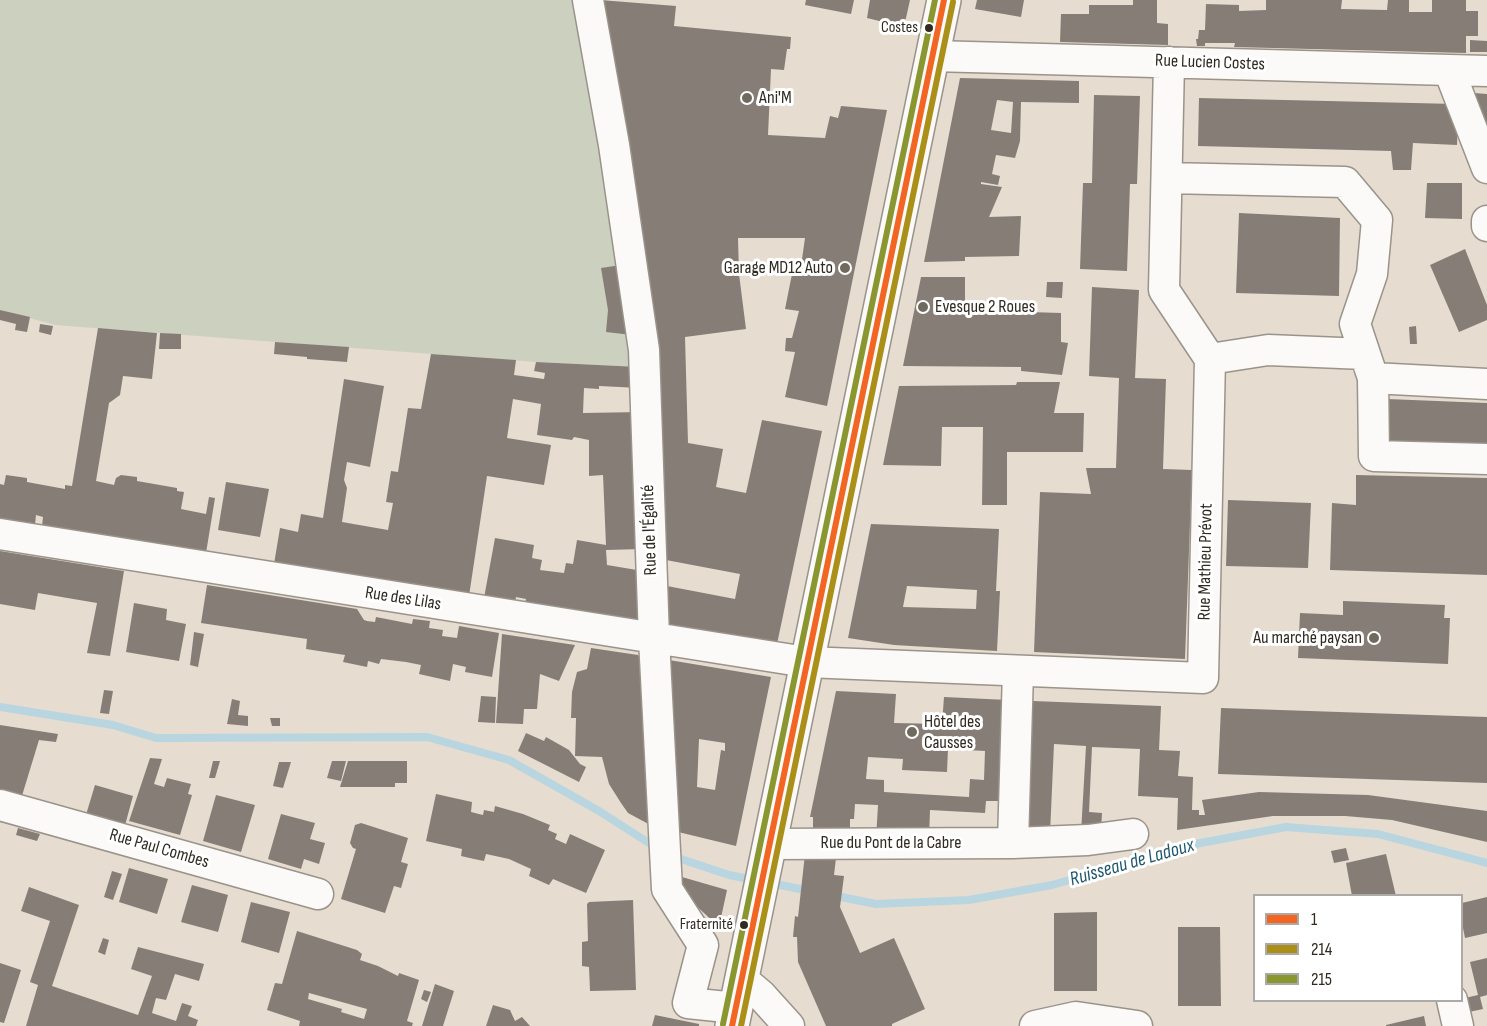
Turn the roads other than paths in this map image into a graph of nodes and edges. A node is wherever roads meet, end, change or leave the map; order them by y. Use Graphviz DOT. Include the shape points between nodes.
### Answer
graph roads {
  1 [pos="588,0"];
  2 [pos="944,0"];
  3 [pos="932,56"];
  4 [pos="1168,62"];
  5 [pos="1449,70"];
  6 [pos="1487,71"];
  7 [pos="1487,168"];
  8 [pos="1167,178"];
  9 [pos="1487,221"];
  10 [pos="1487,226"];
  11 [pos="1210,359"];
  12 [pos="1369,366"];
  13 [pos="1487,384"];
  14 [pos="1487,459"];
  15 [pos="0,534"];
  16 [pos="654,639"];
  17 [pos="806,662"];
  18 [pos="1018,671"];
  19 [pos="0,805"];
  20 [pos="1133,834"];
  21 [pos="1013,843"];
  22 [pos="769,844"];
  23 [pos="318,894"];
  24 [pos="1452,1002"];
  25 [pos="737,1004"];
  26 [pos="789,1026"];
  27 [pos="1035,1026"];
  28 [pos="1137,1026"];
  29 [pos="1458,1026"];
  1 -- 16 [label="street, Rue de l'Égalité" via="644,350"];
  2 -- 3 [label="main road"];
  3 -- 4 [label="street, Rue Lucien Costes"];
  3 -- 17 [label="main road"];
  4 -- 5 [label="street, Rue Lucien Costes"];
  4 -- 8 [label="street"];
  5 -- 6 [label="street, Rue Lucien Costes"];
  5 -- 7 [label="street"];
  8 -- 11 [label="street" via="1164,290"];
  8 -- 12 [label="street" via="1345,182 1377,220 1372,274 1354,324"];
  9 -- 10 [label="street"];
  11 -- 12 [label="street" via="1268,350"];
  11 -- 18 [label="street, Rue Mathieu Prévot" via="1203,678"];
  12 -- 13 [label="street"];
  12 -- 14 [label="street" via="1374,456"];
  15 -- 16 [label="street, Rue des Lilas"];
  16 -- 17 [label="street, Rue des Lilas"];
  16 -- 25 [label="street, Rue de l'Égalité" via="667,890 703,945 688,1003"];
  17 -- 18 [label="street, Rue Mathieu Prévot"];
  17 -- 22 [label="main road"];
  18 -- 21 [label="street"];
  19 -- 23 [label="street, Rue Paul Combes"];
  20 -- 21 [label="street, Rue du Pont de la Cabre"];
  21 -- 22 [label="street, Rue du Pont de la Cabre"];
  22 -- 25 [label="main road"];
  24 -- 29 [label="street"];
  25 -- 26 [label="street" via="761,994"];
  27 -- 28 [label="street" via="1076,1017"];
}
